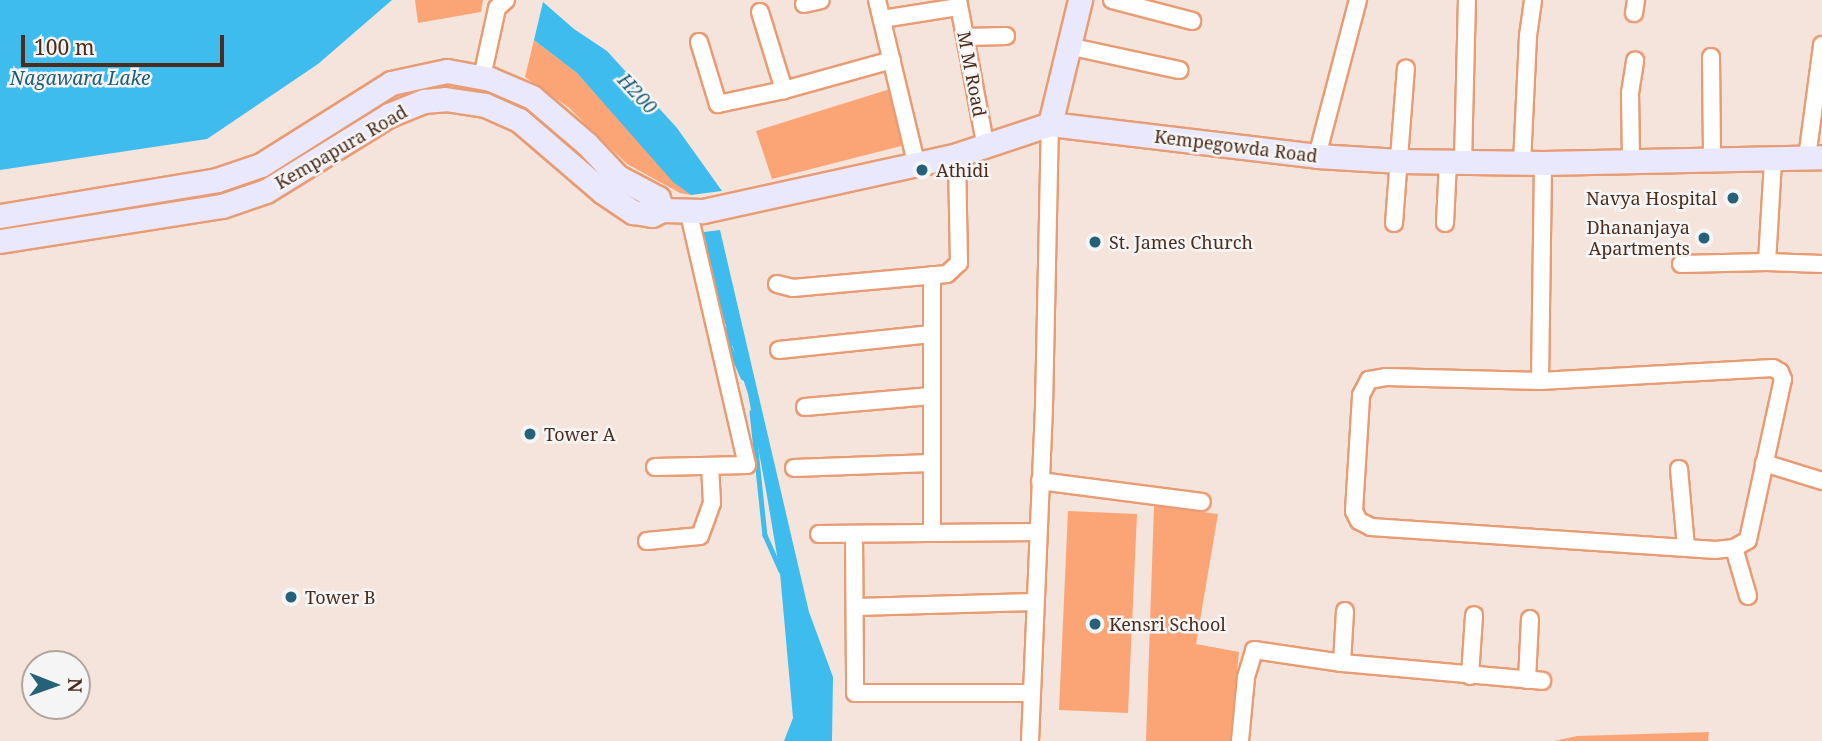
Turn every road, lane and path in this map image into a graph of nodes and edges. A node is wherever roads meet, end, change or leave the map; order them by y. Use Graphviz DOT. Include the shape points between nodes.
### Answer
graph roads {
  1 [pos="506,0"];
  2 [pos="821,0"];
  3 [pos="877,0"];
  4 [pos="1080,0"];
  5 [pos="1112,0"];
  6 [pos="1467,0"];
  7 [pos="1533,0"];
  8 [pos="1356,1"];
  9 [pos="804,4"];
  10 [pos="958,4"];
  11 [pos="760,12"];
  12 [pos="882,19"];
  13 [pos="1192,21"];
  14 [pos="1006,36"];
  15 [pos="965,37"];
  16 [pos="699,42"];
  17 [pos="1822,45"];
  18 [pos="1068,46"];
  19 [pos="1711,57"];
  20 [pos="892,60"];
  21 [pos="1635,60"];
  22 [pos="1406,68"];
  23 [pos="1179,71"];
  24 [pos="482,77"];
  25 [pos="785,90"];
  26 [pos="1050,124"];
  27 [pos="986,148"];
  28 [pos="957,155"];
  29 [pos="1317,156"];
  30 [pos="1814,157"];
  31 [pos="1773,160"];
  32 [pos="1400,161"];
  33 [pos="1712,161"];
  34 [pos="1456,162"];
  35 [pos="1631,162"];
  36 [pos="916,163"];
  37 [pos="1532,163"];
  38 [pos="662,210"];
  39 [pos="696,212"];
  40 [pos="0,216"];
  41 [pos="1394,223"];
  42 [pos="1445,223"];
  43 [pos="0,241"];
  44 [pos="1767,262"];
  45 [pos="1681,264"];
  46 [pos="1822,264"];
  47 [pos="932,275"];
  48 [pos="777,284"];
  49 [pos="931,334"];
  50 [pos="779,350"];
  51 [pos="1540,381"];
  52 [pos="931,396"];
  53 [pos="806,407"];
  54 [pos="931,463"];
  55 [pos="1764,463"];
  56 [pos="710,466"];
  57 [pos="655,467"];
  58 [pos="794,468"];
  59 [pos="1679,469"];
  60 [pos="1040,481"];
  61 [pos="1822,481"];
  62 [pos="1202,502"];
  63 [pos="1038,532"];
  64 [pos="932,533"];
  65 [pos="819,534"];
  66 [pos="854,534"];
  67 [pos="647,541"];
  68 [pos="1686,548"];
  69 [pos="1734,548"];
  70 [pos="1748,596"];
  71 [pos="1034,602"];
  72 [pos="855,607"];
  73 [pos="1345,611"];
  74 [pos="1474,615"];
  75 [pos="1530,619"];
  76 [pos="1342,663"];
  77 [pos="1469,676"];
  78 [pos="1031,693"];
  79 [pos="1030,741"];
  80 [pos="1240,741"];
  1 -- 24 [label="street" via="497,8"];
  2 -- 9 [label="street"];
  3 -- 12 [label="street"];
  4 -- 18 [label="street"];
  5 -- 13 [label="street"];
  6 -- 34 [label="street"];
  7 -- 37 [label="street" via="1528,36"];
  8 -- 29 [label="street"];
  10 -- 12 [label="street"];
  10 -- 15 [label="street, M M Road"];
  11 -- 25 [label="street"];
  12 -- 20 [label="street"];
  14 -- 15 [label="street"];
  15 -- 27 [label="street, M M Road"];
  16 -- 25 [label="street" via="718,104"];
  17 -- 30 [label="street"];
  18 -- 23 [label="street"];
  18 -- 26 [label="street"];
  19 -- 33 [label="street"];
  20 -- 25 [label="street"];
  20 -- 36 [label="street"];
  21 -- 35 [label="street" via="1630,93"];
  22 -- 32 [label="street"];
  24 -- 38 [label="street, Kempapura Road" via="532,97 618,177 658,198"];
  24 -- 40 [label="street, Kempapura Road" via="447,71 391,83 261,165 217,180"];
  26 -- 27 [label="street, Kempegowda Road"];
  26 -- 29 [label="street, Kempegowda Road"];
  26 -- 60 [label="street"];
  27 -- 28 [label="street, Kempegowda Road"];
  28 -- 36 [label="street, Kempegowda Road"];
  28 -- 47 [label="street" via="959,263 947,274"];
  29 -- 32 [label="street, Kempegowda Road"];
  30 -- 31 [label="street, Kempegowda Road"];
  31 -- 33 [label="street, Kempegowda Road"];
  31 -- 44 [label="street"];
  32 -- 34 [label="street, Kempegowda Road"];
  32 -- 41 [label="street"];
  33 -- 35 [label="street, Kempegowda Road"];
  34 -- 37 [label="street, Kempegowda Road"];
  34 -- 42 [label="street"];
  35 -- 37 [label="street, Kempegowda Road"];
  36 -- 39 [label="street, Kempegowda Road"];
  37 -- 51 [label="street"];
  38 -- 39 [label="street, Kempegowda Road"];
  38 -- 43 [label="street, Kempapura Road" via="652,215 633,212 519,120 485,105 445,99 424,101 389,115 266,191 222,206"];
  39 -- 56 [label="street" via="747,466"];
  44 -- 45 [label="street"];
  44 -- 46 [label="street"];
  47 -- 48 [label="street" via="793,288"];
  47 -- 49 [label="street"];
  49 -- 50 [label="street"];
  49 -- 52 [label="street"];
  51 -- 55 [label="street" via="1773,368 1783,379"];
  51 -- 68 [label="street" via="1369,380 1361,395 1353,511 1359,521 1371,527"];
  52 -- 53 [label="street"];
  52 -- 54 [label="street"];
  54 -- 58 [label="street"];
  54 -- 64 [label="street"];
  55 -- 61 [label="street"];
  55 -- 69 [label="street" via="1748,540"];
  56 -- 57 [label="street"];
  56 -- 67 [label="street" via="712,503 700,536"];
  59 -- 68 [label="street"];
  60 -- 62 [label="street"];
  60 -- 63 [label="street"];
  63 -- 64 [label="street"];
  63 -- 71 [label="street"];
  64 -- 66 [label="street"];
  65 -- 66 [label="street"];
  66 -- 72 [label="street"];
  68 -- 69 [label="street"];
  69 -- 70 [label="street"];
  71 -- 72 [label="street"];
  71 -- 78 [label="street"];
  72 -- 78 [label="street" via="855,692"];
  73 -- 76 [label="street"];
  74 -- 77 [label="street"];
  75 -- 77 [label="street" via="1535,681"];
  76 -- 77 [label="street"];
  76 -- 80 [label="street" via="1254,650 1246,677"];
  78 -- 79 [label="street"];
}
